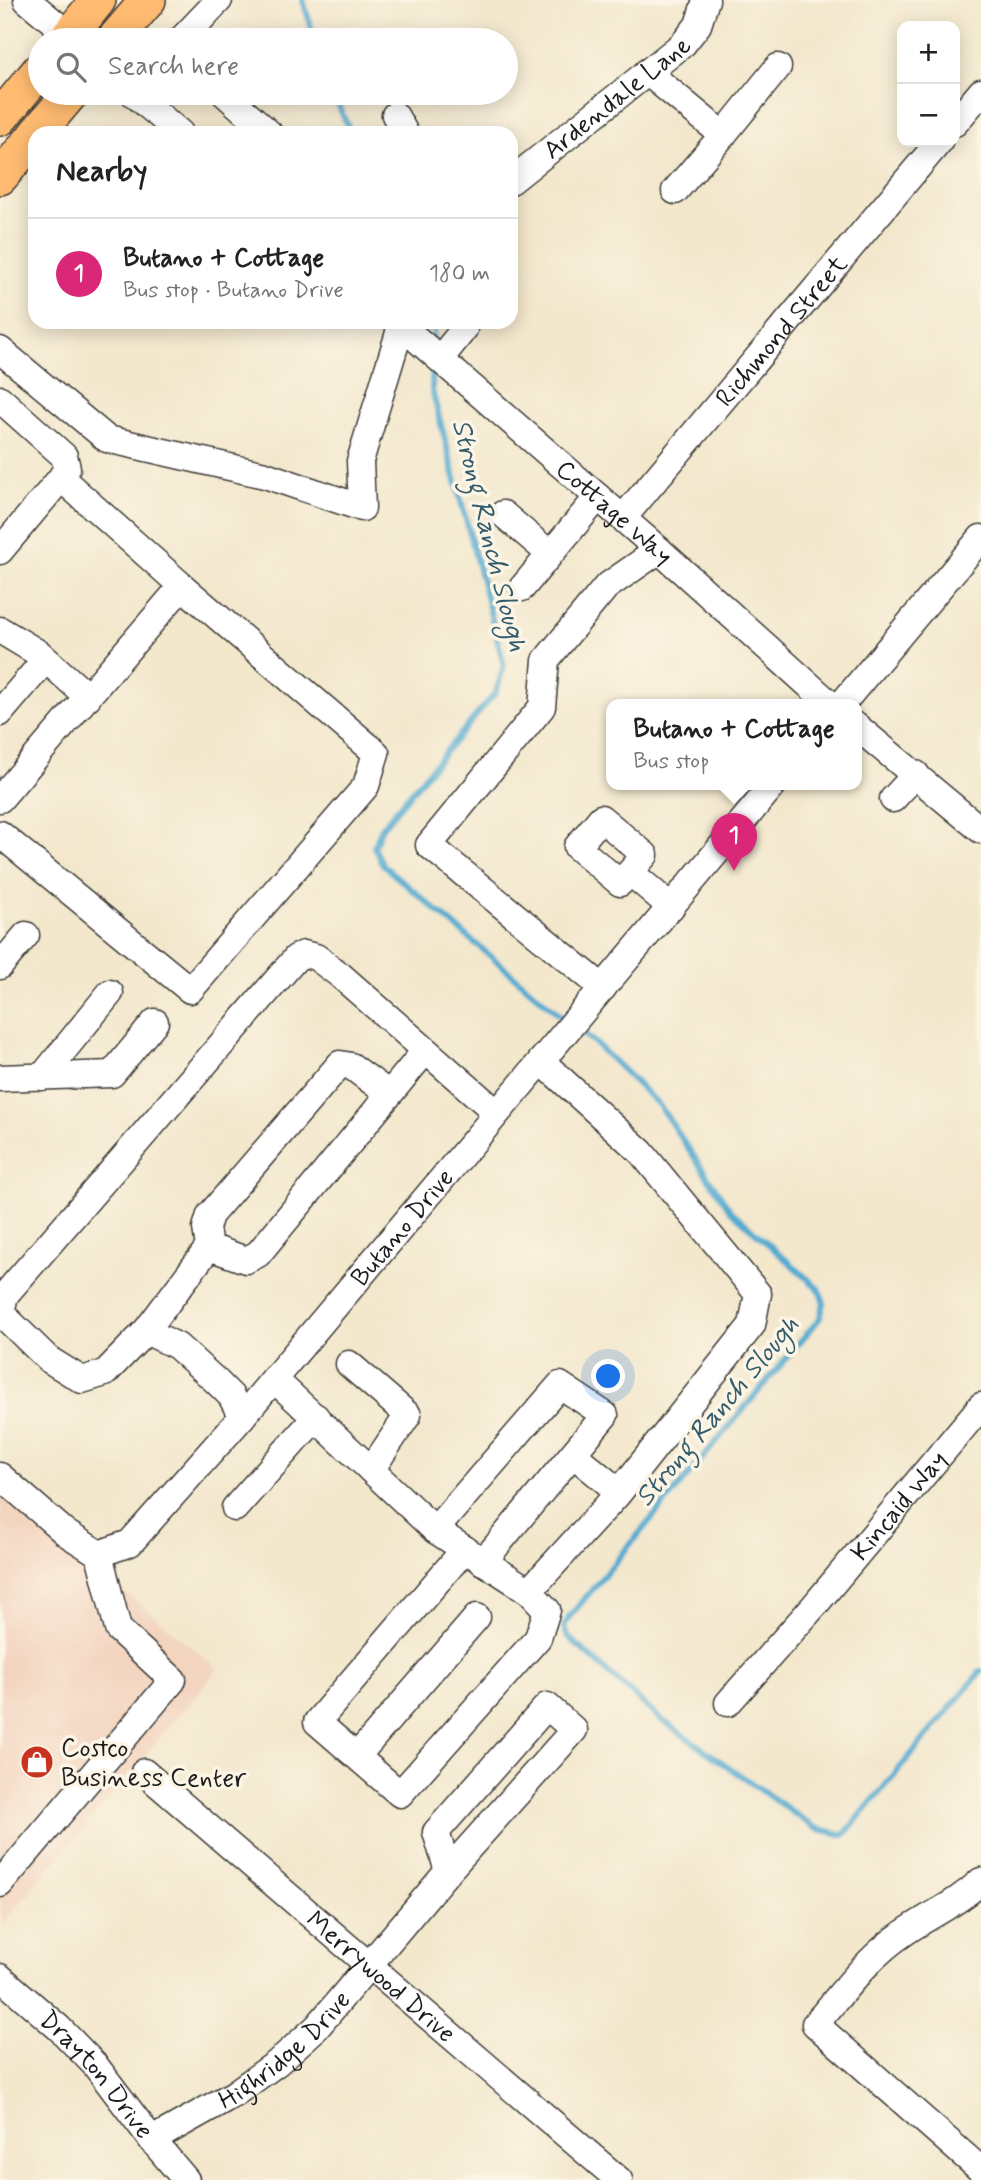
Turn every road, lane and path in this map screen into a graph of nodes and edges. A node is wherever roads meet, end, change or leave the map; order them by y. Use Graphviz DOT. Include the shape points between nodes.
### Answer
graph roads {
  1 [pos="27,0"];
  2 [pos="98,0"];
  3 [pos="148,0"];
  4 [pos="219,0"];
  5 [pos="705,0"];
  6 [pos="58,28"];
  7 [pos="78,28"];
  8 [pos="124,28"];
  9 [pos="192,28"];
  10 [pos="778,67"];
  11 [pos="647,72"];
  12 [pos="28,84"];
  13 [pos="981,92"];
  14 [pos="61,105"];
  15 [pos="147,105"];
  16 [pos="238,105"];
  17 [pos="960,117"];
  18 [pos="0,118"];
  19 [pos="43,126"];
  20 [pos="172,126"];
  21 [pos="261,126"];
  22 [pos="723,135"];
  23 [pos="28,144"];
  24 [pos="935,147"];
  25 [pos="518,175"];
  26 [pos="0,177"];
  27 [pos="675,191"];
  28 [pos="403,329"];
  29 [pos="404,329"];
  30 [pos="464,329"];
  31 [pos="0,349"];
  32 [pos="440,359"];
  33 [pos="0,399"];
  34 [pos="61,478"];
  35 [pos="598,497"];
  36 [pos="503,514"];
  37 [pos="623,519"];
  38 [pos="981,538"];
  39 [pos="659,550"];
  40 [pos="0,551"];
  41 [pos="550,554"];
  42 [pos="183,586"];
  43 [pos="522,588"];
  44 [pos="0,630"];
  45 [pos="46,660"];
  46 [pos="88,697"];
  47 [pos="824,699"];
  48 [pos="846,699"];
  49 [pos="0,713"];
  50 [pos="862,731"];
  51 [pos="916,774"];
  52 [pos="770,790"];
  53 [pos="0,799"];
  54 [pos="893,799"];
  55 [pos="981,830"];
  56 [pos="0,834"];
  57 [pos="630,872"];
  58 [pos="668,921"];
  59 [pos="26,935"];
  60 [pos="0,966"];
  61 [pos="603,988"];
  62 [pos="110,993"];
  63 [pos="155,1022"];
  64 [pos="425,1051"];
  65 [pos="541,1062"];
  66 [pos="42,1077"];
  67 [pos="0,1078"];
  68 [pos="389,1094"];
  69 [pos="497,1113"];
  70 [pos="209,1247"];
  71 [pos="146,1331"];
  72 [pos="349,1364"];
  73 [pos="274,1379"];
  74 [pos="981,1406"];
  75 [pos="242,1417"];
  76 [pos="316,1417"];
  77 [pos="573,1454"];
  78 [pos="371,1469"];
  79 [pos="0,1476"];
  80 [pos="619,1492"];
  81 [pos="235,1508"];
  82 [pos="435,1530"];
  83 [pos="99,1554"];
  84 [pos="474,1555"];
  85 [pos="529,1591"];
  86 [pos="477,1617"];
  87 [pos="728,1703"];
  88 [pos="357,1756"];
  89 [pos="144,1772"];
  90 [pos="448,1871"];
  91 [pos="981,1881"];
  92 [pos="0,1884"];
  93 [pos="369,1964"];
  94 [pos="0,1977"];
  95 [pos="152,2140"];
  96 [pos="981,2169"];
  97 [pos="186,2180"];
  98 [pos="619,2180"];
  1 -- 6 [label="street"];
  2 -- 7 [label="main road"];
  3 -- 8 [label="main road"];
  4 -- 9 [label="street"];
  5 -- 11 [label="street, Ardendale Lane" via="698,25 683,44"];
  10 -- 22 [label="street"];
  11 -- 22 [label="street"];
  11 -- 25 [label="street, Ardendale Lane"];
  12 -- 18 [label="main road"];
  13 -- 17 [label="street"];
  14 -- 19 [label="main road"];
  15 -- 20 [label="street"];
  16 -- 21 [label="street"];
  22 -- 27 [label="street"];
  23 -- 26 [label="main road"];
  24 -- 37 [label="street, Richmond Street"];
  28 -- 31 [label="street" via="360,461 362,508 265,475 107,439"];
  29 -- 32 [label="street, Cottage Way"];
  30 -- 32 [label="street"];
  32 -- 35 [label="street, Cottage Way"];
  33 -- 34 [label="street" via="65,456 67,468"];
  34 -- 40 [label="street"];
  34 -- 42 [label="street"];
  35 -- 37 [label="street, Cottage Way"];
  35 -- 41 [label="street"];
  36 -- 41 [label="street"];
  37 -- 39 [label="street, Cottage Way"];
  38 -- 48 [label="street"];
  39 -- 47 [label="street, Cottage Way"];
  39 -- 61 [label="street" via="606,587 547,660 542,706 429,845"];
  41 -- 43 [label="street"];
  42 -- 46 [label="street"];
  42 -- 56 [label="street" via="376,753 366,786 190,990"];
  44 -- 45 [label="street"];
  45 -- 46 [label="street"];
  45 -- 49 [label="street"];
  46 -- 53 [label="street"];
  50 -- 51 [label="street"];
  51 -- 54 [label="street"];
  51 -- 55 [label="street"];
  52 -- 58 [label="street, Butano Drive"];
  57 -- 58 [label="street"];
  58 -- 61 [label="street, Butano Drive"];
  59 -- 60 [label="street"];
  61 -- 65 [label="street, Butano Drive"];
  62 -- 66 [label="street"];
  63 -- 66 [label="street" via="112,1074"];
  64 -- 68 [label="street"];
  64 -- 69 [label="street"];
  64 -- 71 [label="street" via="316,957 304,954 296,958 5,1296 1,1313 48,1359 82,1380 105,1373"];
  65 -- 69 [label="street, Butano Drive"];
  65 -- 80 [label="street" via="641,1152 758,1294 752,1325"];
  66 -- 67 [label="street"];
  68 -- 70 [label="street" via="258,1254 246,1260"];
  68 -- 70 [label="street" via="351,1066 340,1064 210,1215 206,1228"];
  69 -- 73 [label="street, Butano Drive"];
  70 -- 71 [label="street"];
  71 -- 75 [label="street" via="167,1356 184,1362 217,1402"];
  72 -- 78 [label="street" via="408,1415"];
  73 -- 75 [label="street, Butano Drive"];
  73 -- 76 [label="street"];
  74 -- 87 [label="street, Kincaid Way"];
  75 -- 83 [label="street, Butano Drive" via="130,1543"];
  76 -- 78 [label="street"];
  76 -- 81 [label="street"];
  77 -- 80 [label="street"];
  77 -- 82 [label="street" via="605,1415 560,1385"];
  77 -- 84 [label="street"];
  78 -- 82 [label="street"];
  79 -- 83 [label="street" via="66,1533"];
  80 -- 85 [label="street"];
  82 -- 84 [label="street"];
  83 -- 92 [label="street" via="118,1629 173,1680"];
  84 -- 85 [label="street"];
  84 -- 88 [label="street" via="317,1722"];
  85 -- 88 [label="street" via="547,1610 538,1637 400,1794"];
  86 -- 88 [label="street"];
  89 -- 93 [label="street, Merrywood Drive"];
  90 -- 90 [label="street, Highridge Drive" via="574,1730 547,1706 436,1832"];
  90 -- 93 [label="street, Highridge Drive"];
  91 -- 96 [label="street" via="874,1957 815,2024"];
  93 -- 95 [label="street, Highridge Drive" via="317,2027 277,2063 234,2094"];
  93 -- 98 [label="street, Merrywood Drive"];
  94 -- 95 [label="street, Drayton Drive" via="95,2065"];
  95 -- 97 [label="street, Drayton Drive"];
}
